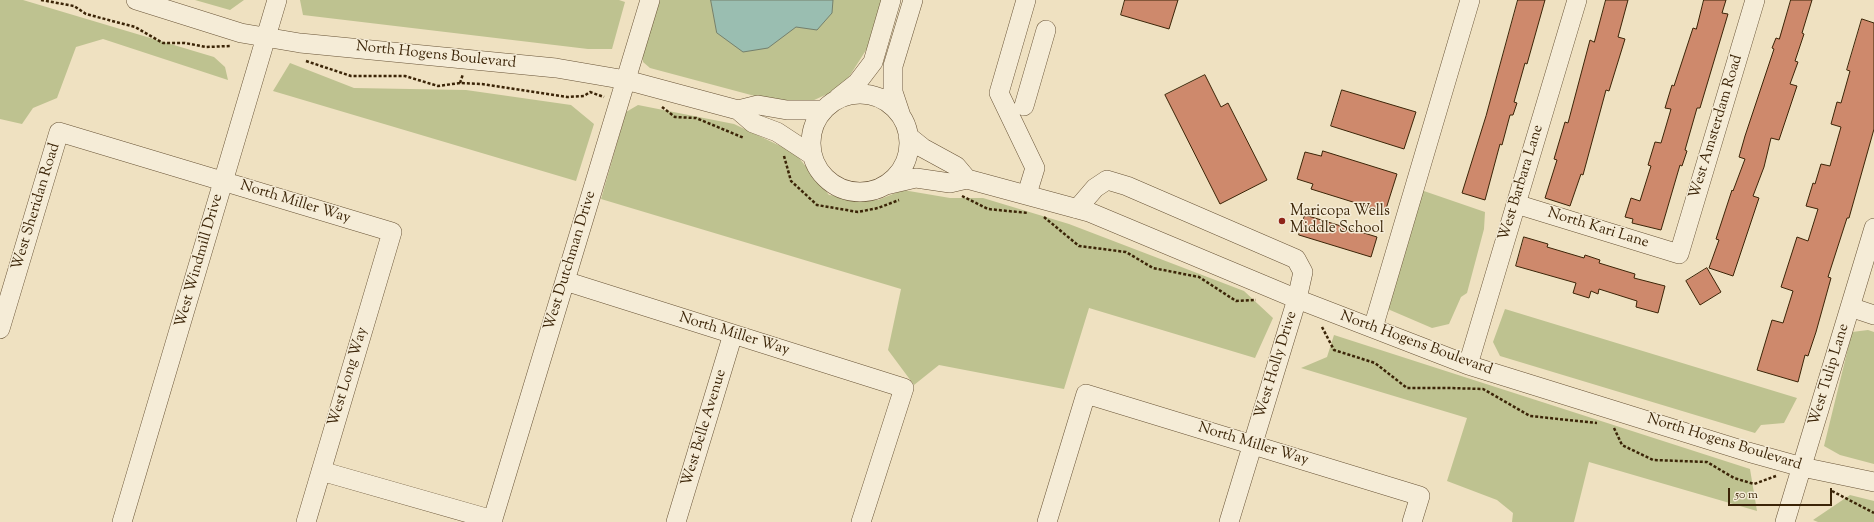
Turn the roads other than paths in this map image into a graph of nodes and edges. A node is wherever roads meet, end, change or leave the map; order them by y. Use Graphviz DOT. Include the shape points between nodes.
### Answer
graph roads {
  1 [pos="136,0"];
  2 [pos="277,0"];
  3 [pos="650,0"];
  4 [pos="891,0"];
  5 [pos="913,0"];
  6 [pos="1026,0"];
  7 [pos="1470,0"];
  8 [pos="1577,0"];
  9 [pos="1755,0"];
  10 [pos="1046,30"];
  11 [pos="266,38"];
  12 [pos="626,80"];
  13 [pos="828,106"];
  14 [pos="1024,106"];
  15 [pos="738,110"];
  16 [pos="901,117"];
  17 [pos="59,132"];
  18 [pos="908,136"];
  19 [pos="812,156"];
  20 [pos="223,181"];
  21 [pos="886,185"];
  22 [pos="962,186"];
  23 [pos="1027,194"];
  24 [pos="1516,204"];
  25 [pos="1077,209"];
  26 [pos="1874,228"];
  27 [pos="392,232"];
  28 [pos="1679,254"];
  29 [pos="565,281"];
  30 [pos="1297,299"];
  31 [pos="1850,307"];
  32 [pos="1874,315"];
  33 [pos="1373,328"];
  34 [pos="0,329"];
  35 [pos="733,334"];
  36 [pos="1468,365"];
  37 [pos="1253,445"];
  38 [pos="321,472"];
  39 [pos="1800,476"];
  40 [pos="1874,482"];
  41 [pos="493,521"];
  42 [pos="122,522"];
  43 [pos="306,522"];
  44 [pos="676,522"];
  45 [pos="861,522"];
  46 [pos="1047,522"];
  47 [pos="1229,522"];
  48 [pos="1412,522"];
  49 [pos="1786,522"];
  1 -- 11 [label="street, North Hogens Boulevard" via="241,33"];
  2 -- 11 [label="street, West Windmill Drive"];
  3 -- 12 [label="street, West Dutchman Drive"];
  4 -- 13 [label="street" via="873,62 857,83"];
  5 -- 16 [label="street" via="893,66 893,92"];
  6 -- 23 [label="street" via="999,93 1035,168"];
  7 -- 33 [label="street"];
  8 -- 24 [label="street, West Barbara Lane"];
  9 -- 28 [label="street, West Amsterdam Road"];
  10 -- 14 [label="street"];
  11 -- 12 [label="street, North Hogens Boulevard" via="556,68"];
  11 -- 20 [label="street, West Windmill Drive"];
  12 -- 15 [label="street, North Hogens Boulevard"];
  12 -- 29 [label="street, West Dutchman Drive"];
  13 -- 15 [label="street, North Hogens Boulevard" via="788,110 758,105"];
  13 -- 16 [label="street" via="847,96 862,94 891,105"];
  13 -- 19 [label="street" via="815,123 811,139"];
  15 -- 19 [label="street, North Hogens Boulevard" via="753,123 777,132"];
  16 -- 18 [label="street"];
  17 -- 20 [label="street, North Miller Way"];
  17 -- 34 [label="street, West Sheridan Road"];
  18 -- 21 [label="street" via="904,164 897,176"];
  18 -- 22 [label="street, North Hogens Boulevard" via="923,148 956,166"];
  19 -- 21 [label="street" via="818,170 828,181 842,189 857,193 872,191"];
  20 -- 27 [label="street, North Miller Way"];
  20 -- 42 [label="street, West Windmill Drive"];
  21 -- 22 [label="street, North Hogens Boulevard" via="916,178"];
  22 -- 23 [label="street, North Hogens Boulevard"];
  23 -- 25 [label="street, North Hogens Boulevard"];
  24 -- 28 [label="street, North Kari Lane"];
  24 -- 36 [label="street, West Barbara Lane"];
  25 -- 30 [label="street, North Hogens Boulevard"];
  25 -- 30 [label="street, West Holly Drive" via="1095,188 1107,180 1127,186 1296,259 1303,272"];
  26 -- 31 [label="street, West Tulip Lane"];
  27 -- 38 [label="street, West Long Way"];
  29 -- 35 [label="street, North Miller Way"];
  29 -- 41 [label="street, West Dutchman Drive"];
  30 -- 33 [label="street, North Hogens Boulevard"];
  30 -- 37 [label="street, West Holly Drive"];
  31 -- 32 [label="street"];
  31 -- 39 [label="street, West Tulip Lane"];
  33 -- 36 [label="street, North Hogens Boulevard"];
  35 -- 44 [label="street, West Belle Avenue"];
  35 -- 45 [label="street, North Miller Way" via="904,388"];
  36 -- 39 [label="street, North Hogens Boulevard"];
  37 -- 46 [label="street, North Miller Way" via="1086,394"];
  37 -- 47 [label="street, West Holly Drive"];
  37 -- 48 [label="street, North Miller Way" via="1420,496"];
  38 -- 41 [label="street"];
  38 -- 43 [label="street, West Long Way"];
  39 -- 40 [label="street, North Hogens Boulevard"];
  39 -- 49 [label="street, West Tulip Lane"];
}
